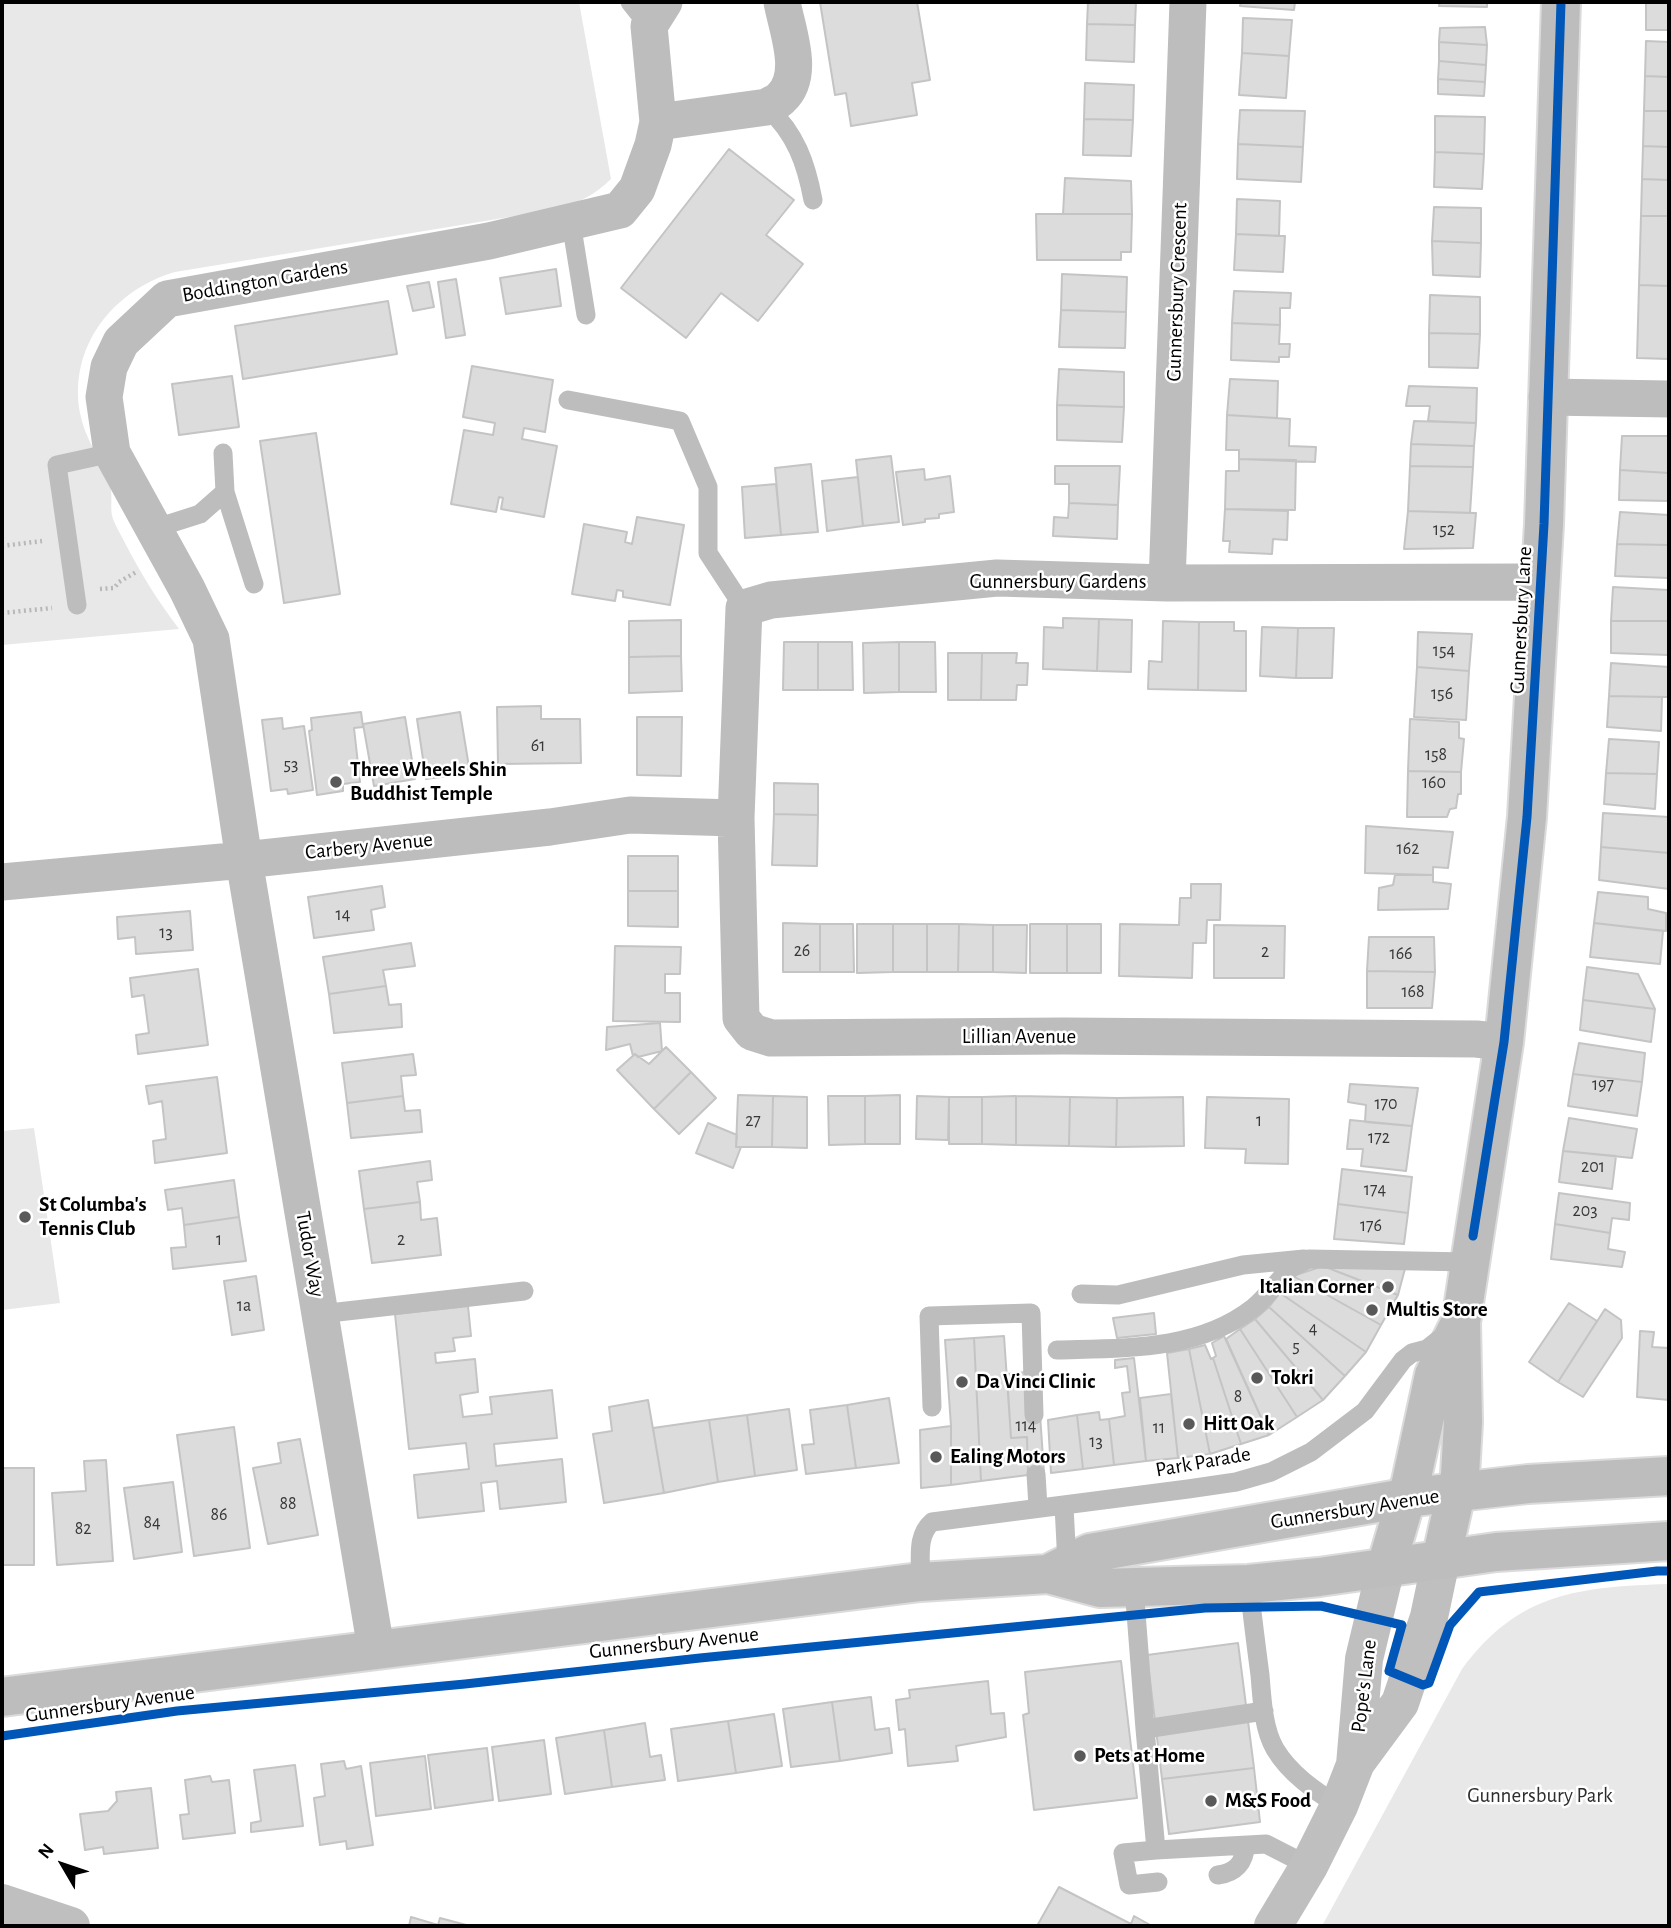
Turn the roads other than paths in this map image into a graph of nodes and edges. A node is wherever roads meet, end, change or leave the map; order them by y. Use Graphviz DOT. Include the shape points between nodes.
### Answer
graph roads {
  1 [pos="782,2"];
  2 [pos="1188,2"];
  3 [pos="1561,2"];
  4 [pos="648,10"];
  5 [pos="767,107"];
  6 [pos="658,122"];
  7 [pos="813,200"];
  8 [pos="571,222"];
  9 [pos="586,315"];
  10 [pos="1547,397"];
  11 [pos="1669,399"];
  12 [pos="568,400"];
  13 [pos="112,453"];
  14 [pos="223,453"];
  15 [pos="225,492"];
  16 [pos="153,529"];
  17 [pos="1167,583"];
  18 [pos="254,584"];
  19 [pos="1540,586"];
  20 [pos="76,598"];
  21 [pos="744,608"];
  22 [pos="736,818"];
  23 [pos="244,860"];
  24 [pos="2,882"];
  25 [pos="1504,1042"];
  26 [pos="1309,1259"];
  27 [pos="1469,1262"];
  28 [pos="524,1291"];
  29 [pos="1081,1294"];
  30 [pos="320,1314"];
  31 [pos="1461,1322"];
  32 [pos="1057,1350"];
  33 [pos="932,1407"];
  34 [pos="1034,1415"];
  35 [pos="1036,1474"];
  36 [pos="1669,1476"];
  37 [pos="1458,1493"];
  38 [pos="1405,1498"];
  39 [pos="1065,1506"];
  40 [pos="1038,1507"];
  41 [pos="1669,1541"];
  42 [pos="1441,1560"];
  43 [pos="1386,1567"];
  44 [pos="1057,1569"];
  45 [pos="920,1582"];
  46 [pos="1249,1584"];
  47 [pos="1134,1587"];
  48 [pos="376,1649"];
  49 [pos="2,1697"];
  50 [pos="1264,1711"];
  51 [pos="1145,1729"];
  52 [pos="1354,1765"];
  53 [pos="1339,1806"];
  54 [pos="1245,1846"];
  55 [pos="1157,1850"];
  56 [pos="1309,1866"];
  57 [pos="1218,1875"];
  58 [pos="1158,1882"];
  59 [pos="2,1903"];
  60 [pos="71,1926"];
  61 [pos="1273,1926"];
  1 -- 5 [label="street" via="794,67 782,98"];
  2 -- 17 [label="street, Gunnersbury Crescent"];
  3 -- 10 [label="main road, Gunnersbury Lane"];
  4 -- 6 [label="street, Boddington Gardens"];
  5 -- 6 [label="street"];
  5 -- 7 [label="lane" via="800,150"];
  6 -- 8 [label="street, Boddington Gardens" via="647,166 620,210"];
  8 -- 9 [label="lane"];
  8 -- 13 [label="street, Boddington Gardens" via="167,299 121,342 109,367 104,397"];
  10 -- 11 [label="street"];
  10 -- 19 [label="main road, Gunnersbury Lane"];
  12 -- 21 [label="lane" via="680,421 708,487 708,553"];
  13 -- 16 [label="street, Boddington Gardens"];
  13 -- 20 [label="lane" via="57,466"];
  14 -- 15 [label="lane"];
  15 -- 16 [label="lane" via="200,514"];
  15 -- 18 [label="lane"];
  16 -- 23 [label="street, Boddington Gardens" via="211,639"];
  17 -- 19 [label="street, Gunnersbury Gardens" via="1526,582"];
  17 -- 21 [label="street, Gunnersbury Gardens" via="997,578 771,600"];
  19 -- 25 [label="main road, Gunnersbury Lane" via="1527,817"];
  21 -- 22 [label="street"];
  22 -- 23 [label="street, Carbery Avenue" via="629,815"];
  22 -- 25 [label="street, Lillian Avenue" via="741,1018 752,1032 771,1038 1077,1036"];
  23 -- 24 [label="street, Carbery Avenue"];
  23 -- 30 [label="street, Tudor Way"];
  25 -- 27 [label="main road, Gunnersbury Lane"];
  26 -- 27 [label="lane"];
  26 -- 29 [label="lane" via="1243,1265 1118,1295"];
  26 -- 32 [label="lane" via="1291,1268 1255,1307 1207,1335 1117,1349"];
  27 -- 31 [label="main road, Gunnersbury Lane"];
  28 -- 30 [label="lane"];
  30 -- 48 [label="street, Tudor Way"];
  31 -- 37 [label="main road, Gunnersbury Lane"];
  31 -- 38 [label="main road, Gunnersbury Lane" via="1434,1376"];
  31 -- 39 [label="lane, Park Parade" via="1427,1349 1403,1360 1365,1411 1311,1452 1271,1472 1212,1486"];
  33 -- 34 [label="lane" via="929,1316 1031,1313"];
  35 -- 40 [label="lane"];
  36 -- 37 [label="main road, Gunnersbury Avenue"];
  37 -- 38 [label="main road, Gunnersbury Avenue"];
  37 -- 42 [label="main road, Gunnersbury Lane"];
  38 -- 43 [label="main road, Gunnersbury Lane"];
  38 -- 44 [label="main road, Gunnersbury Avenue" via="1090,1553"];
  39 -- 40 [label="lane, Park Parade"];
  39 -- 44 [label="lane"];
  40 -- 45 [label="lane, Park Parade" via="932,1522 920,1538"];
  41 -- 42 [label="main road, Gunnersbury Avenue"];
  42 -- 43 [label="main road, Gunnersbury Avenue"];
  42 -- 52 [label="main road, Pope's Lane" via="1429,1617 1400,1703"];
  43 -- 46 [label="main road, Gunnersbury Avenue"];
  43 -- 52 [label="main road, Pope's Lane" via="1364,1659"];
  44 -- 45 [label="main road, Gunnersbury Avenue"];
  44 -- 47 [label="main road, Gunnersbury Avenue" via="1100,1588"];
  45 -- 48 [label="main road, Gunnersbury Avenue"];
  46 -- 47 [label="main road, Gunnersbury Avenue"];
  46 -- 50 [label="lane"];
  47 -- 51 [label="lane"];
  48 -- 49 [label="main road, Gunnersbury Avenue"];
  50 -- 51 [label="lane"];
  50 -- 53 [label="lane" via="1269,1736 1284,1761 1310,1788"];
  51 -- 55 [label="lane"];
  52 -- 53 [label="main road, Pope's Lane"];
  53 -- 56 [label="main road, Pope's Lane"];
  54 -- 55 [label="lane"];
  54 -- 56 [label="lane" via="1266,1844"];
  54 -- 57 [label="lane" via="1242,1862"];
  55 -- 58 [label="lane" via="1124,1853 1129,1885"];
  56 -- 61 [label="main road, Pope's Lane"];
  59 -- 60 [label="main road"];
}
